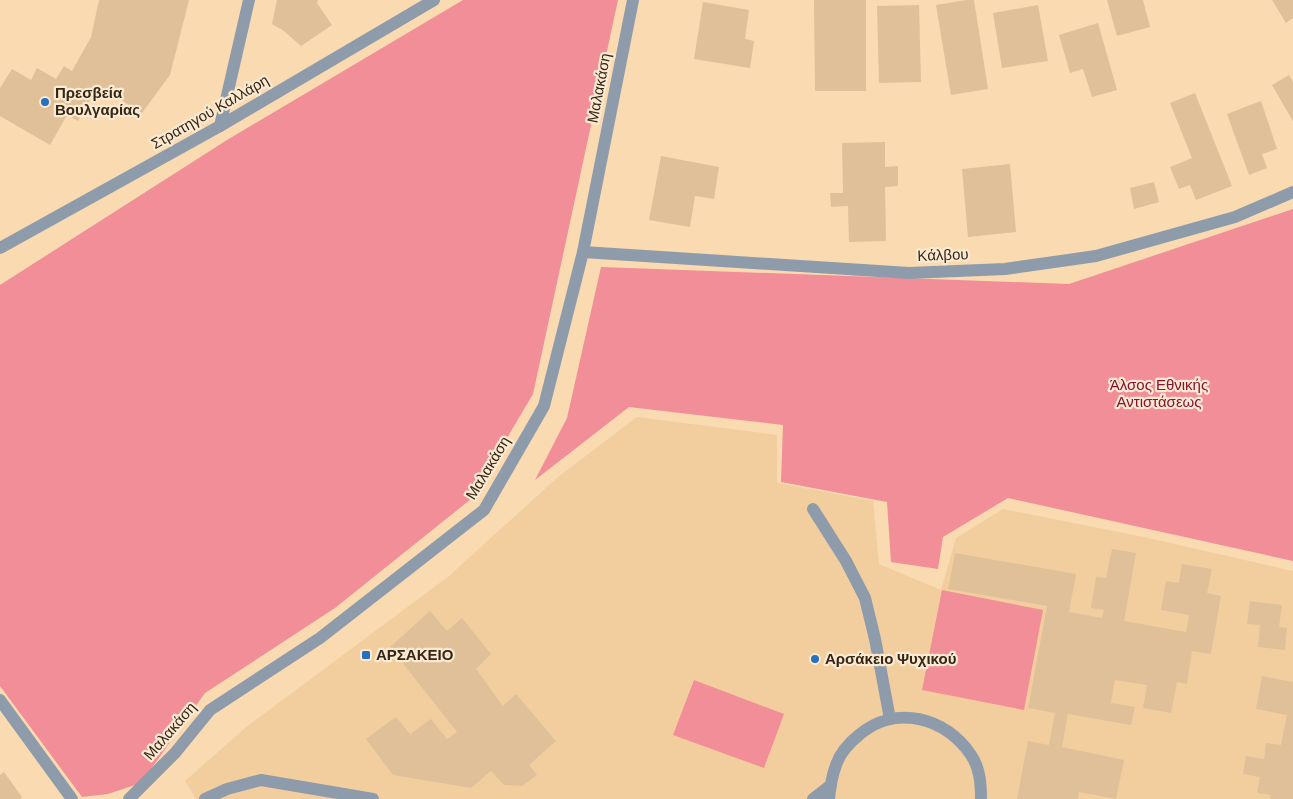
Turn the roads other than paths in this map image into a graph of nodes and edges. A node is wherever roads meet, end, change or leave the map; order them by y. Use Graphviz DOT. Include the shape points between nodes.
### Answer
graph roads {
  1 [pos="248,0"];
  2 [pos="434,0"];
  3 [pos="632,0"];
  4 [pos="220,126"];
  5 [pos="1293,192"];
  6 [pos="0,248"];
  7 [pos="583,252"];
  8 [pos="813,509"];
  9 [pos="0,700"];
  10 [pos="890,719"];
  11 [pos="831,785"];
  12 [pos="72,799"];
  13 [pos="129,799"];
  14 [pos="205,799"];
  15 [pos="373,799"];
  16 [pos="813,799"];
  17 [pos="829,799"];
  18 [pos="981,799"];
  1 -- 4 [label="street"];
  2 -- 4 [label="street, Στρατηγού Καλλάρη"];
  3 -- 7 [label="street, Μαλακάση"];
  4 -- 6 [label="street, Στρατηγού Καλλάρη"];
  5 -- 7 [label="street, Κάλβου" via="1235,217 1096,256 1004,269 909,273"];
  7 -- 13 [label="street, Μαλακάση" via="544,406 484,510 320,638 210,710"];
  8 -- 10 [label="street" via="865,598"];
  9 -- 12 [label="street"];
  10 -- 11 [label="street" via="867,728 849,744 836,764"];
  10 -- 18 [label="street" via="914,718 937,724 957,737 972,756 980,779"];
  11 -- 16 [label="street"];
  11 -- 17 [label="street"];
  14 -- 15 [label="street" via="261,780"];
}
